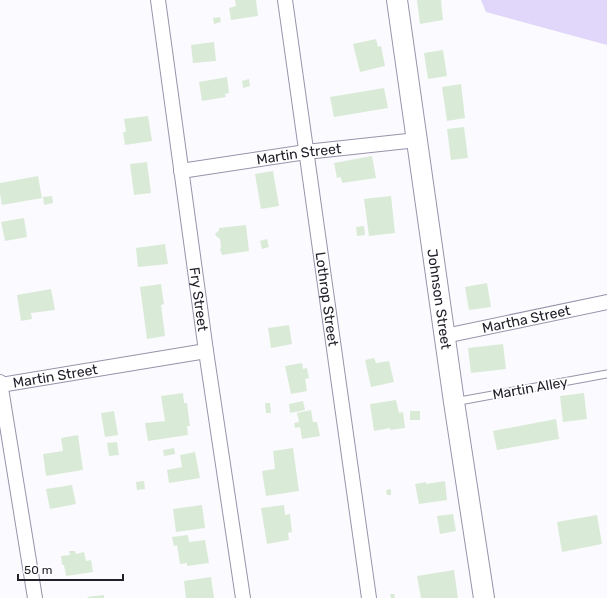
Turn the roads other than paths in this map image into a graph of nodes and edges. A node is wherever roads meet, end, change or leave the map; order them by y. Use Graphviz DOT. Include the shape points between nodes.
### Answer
graph roads {
  1 [pos="158,0"];
  2 [pos="285,0"];
  3 [pos="397,0"];
  4 [pos="417,140"];
  5 [pos="306,152"];
  6 [pos="181,171"];
  7 [pos="607,302"];
  8 [pos="445,336"];
  9 [pos="206,351"];
  10 [pos="607,374"];
  11 [pos="0,382"];
  12 [pos="0,385"];
  13 [pos="454,402"];
  14 [pos="35,598"];
  15 [pos="243,598"];
  16 [pos="369,598"];
  17 [pos="484,598"];
  1 -- 6 [label="street, Fry Street"];
  2 -- 5 [label="street, Lothrop Street"];
  3 -- 4 [label="street, Johnson Street"];
  4 -- 5 [label="street, Martin Street"];
  4 -- 8 [label="street, Johnson Street"];
  5 -- 6 [label="street, Martin Street"];
  5 -- 16 [label="street, Lothrop Street"];
  6 -- 9 [label="street, Fry Street"];
  7 -- 8 [label="street, Martha Street"];
  8 -- 13 [label="street, Johnson Street"];
  9 -- 12 [label="street, Martin Street"];
  9 -- 15 [label="street, Fry Street"];
  10 -- 13 [label="lane, Martin Alley"];
  11 -- 12 [label="street"];
  12 -- 14 [label="street"];
  13 -- 17 [label="street, Johnson Street"];
}
